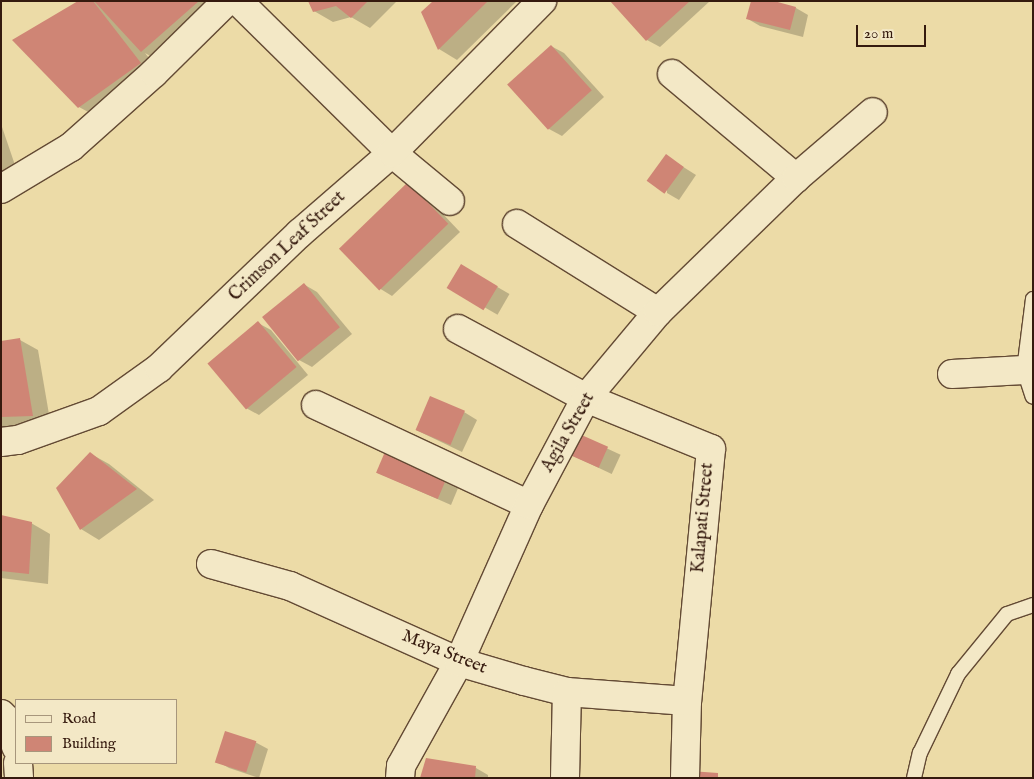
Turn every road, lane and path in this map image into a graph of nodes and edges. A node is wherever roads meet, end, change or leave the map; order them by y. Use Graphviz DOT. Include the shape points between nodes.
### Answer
graph roads {
  1 [pos="227,1"];
  2 [pos="238,1"];
  3 [pos="540,2"];
  4 [pos="672,74"];
  5 [pos="873,112"];
  6 [pos="392,153"];
  7 [pos="796,178"];
  8 [pos="1,189"];
  9 [pos="450,201"];
  10 [pos="517,224"];
  11 [pos="1033,299"];
  12 [pos="658,312"];
  13 [pos="458,329"];
  14 [pos="1024,370"];
  15 [pos="952,374"];
  16 [pos="1033,397"];
  17 [pos="586,398"];
  18 [pos="316,405"];
  19 [pos="1,442"];
  20 [pos="528,505"];
  21 [pos="211,564"];
  22 [pos="1033,606"];
  23 [pos="459,662"];
  24 [pos="567,692"];
  25 [pos="687,701"];
  26 [pos="1,714"];
  27 [pos="15,745"];
  28 [pos="18,764"];
  29 [pos="19,778"];
  30 [pos="400,778"];
  31 [pos="564,778"];
  32 [pos="685,778"];
  33 [pos="914,778"];
  1 -- 8 [label="street" via="154,73 70,147"];
  2 -- 6 [label="street"];
  3 -- 6 [label="street, Crimson Leaf Street"];
  4 -- 7 [label="street"];
  5 -- 7 [label="street, Agila Street"];
  6 -- 9 [label="street"];
  6 -- 19 [label="street, Crimson Leaf Street" via="300,233 159,368 99,411 18,440"];
  7 -- 12 [label="street, Agila Street"];
  10 -- 12 [label="street"];
  11 -- 14 [label="lane"];
  12 -- 17 [label="street, Agila Street"];
  13 -- 17 [label="street, Kalapati Street"];
  14 -- 15 [label="street"];
  14 -- 16 [label="lane"];
  17 -- 20 [label="street, Agila Street"];
  17 -- 25 [label="street, Kalapati Street" via="711,449"];
  18 -- 20 [label="street"];
  20 -- 23 [label="street, Agila Street"];
  21 -- 23 [label="street, Maya Street" via="290,586"];
  22 -- 33 [label="lane" via="1008,614 958,674 920,753"];
  23 -- 24 [label="street, Maya Street"];
  23 -- 30 [label="street, Agila Street" via="401,766"];
  24 -- 25 [label="street, Maya Street"];
  24 -- 31 [label="street"];
  25 -- 32 [label="street, Kalapati Street"];
  26 -- 27 [label="street" via="6,719"];
  28 -- 29 [label="street"];
}
